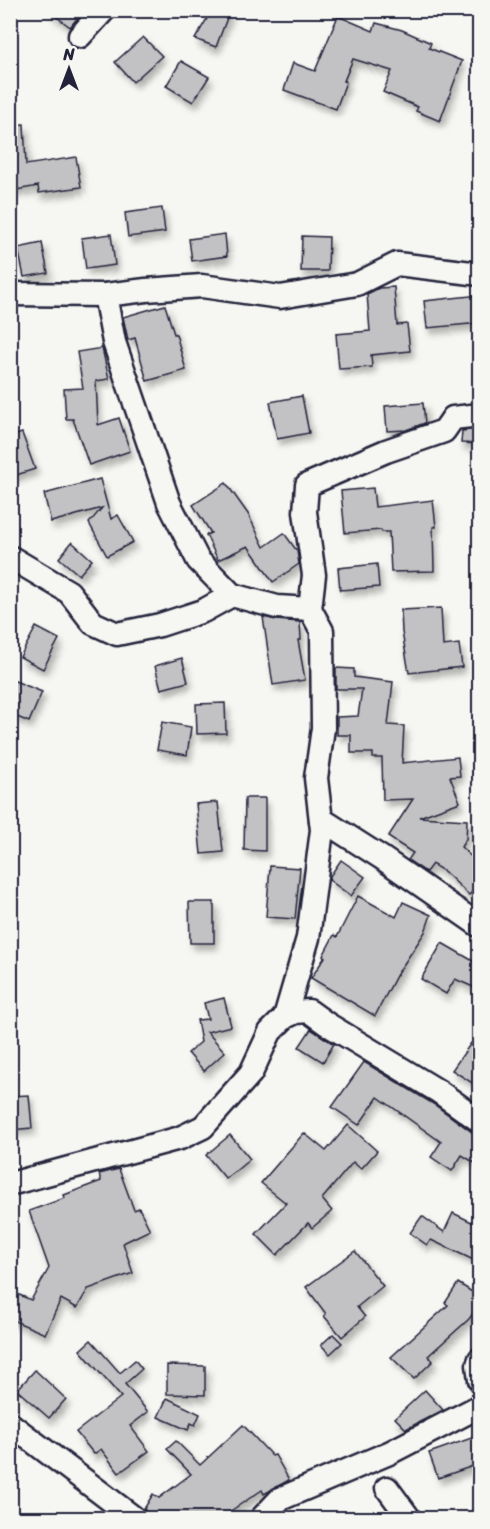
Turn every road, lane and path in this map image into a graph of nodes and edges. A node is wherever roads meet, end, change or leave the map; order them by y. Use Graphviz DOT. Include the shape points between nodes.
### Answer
graph roads {
  1 [pos="104,10"];
  2 [pos="80,36"];
  3 [pos="480,274"];
  4 [pos="10,294"];
  5 [pos="105,295"];
  6 [pos="480,415"];
  7 [pos="10,557"];
  8 [pos="232,595"];
  9 [pos="310,609"];
  10 [pos="321,819"];
  11 [pos="480,926"];
  12 [pos="285,1017"];
  13 [pos="480,1121"];
  14 [pos="10,1184"];
  15 [pos="480,1359"];
  16 [pos="480,1380"];
  17 [pos="480,1406"];
  18 [pos="10,1424"];
  19 [pos="387,1488"];
  20 [pos="134,1518"];
  21 [pos="262,1518"];
  22 [pos="409,1518"];
  1 -- 2 [label="street"];
  3 -- 5 [label="street" via="397,264 357,284 280,297 202,286"];
  4 -- 5 [label="street"];
  5 -- 8 [label="street" via="114,342 169,503 198,560"];
  6 -- 9 [label="street" via="453,418 444,431 307,485 304,512 314,574"];
  7 -- 8 [label="street" via="69,592 93,623 117,634 203,611"];
  8 -- 9 [label="street" via="277,607"];
  9 -- 10 [label="street" via="322,631 323,728 316,778"];
  10 -- 11 [label="street"];
  10 -- 12 [label="street" via="308,938"];
  12 -- 13 [label="street" via="309,1011"];
  12 -- 14 [label="street" via="270,1032 251,1073 203,1127 180,1138"];
  15 -- 16 [label="street"];
  17 -- 21 [label="street" via="388,1453 280,1499"];
  18 -- 20 [label="street"];
  19 -- 22 [label="street"];
}
